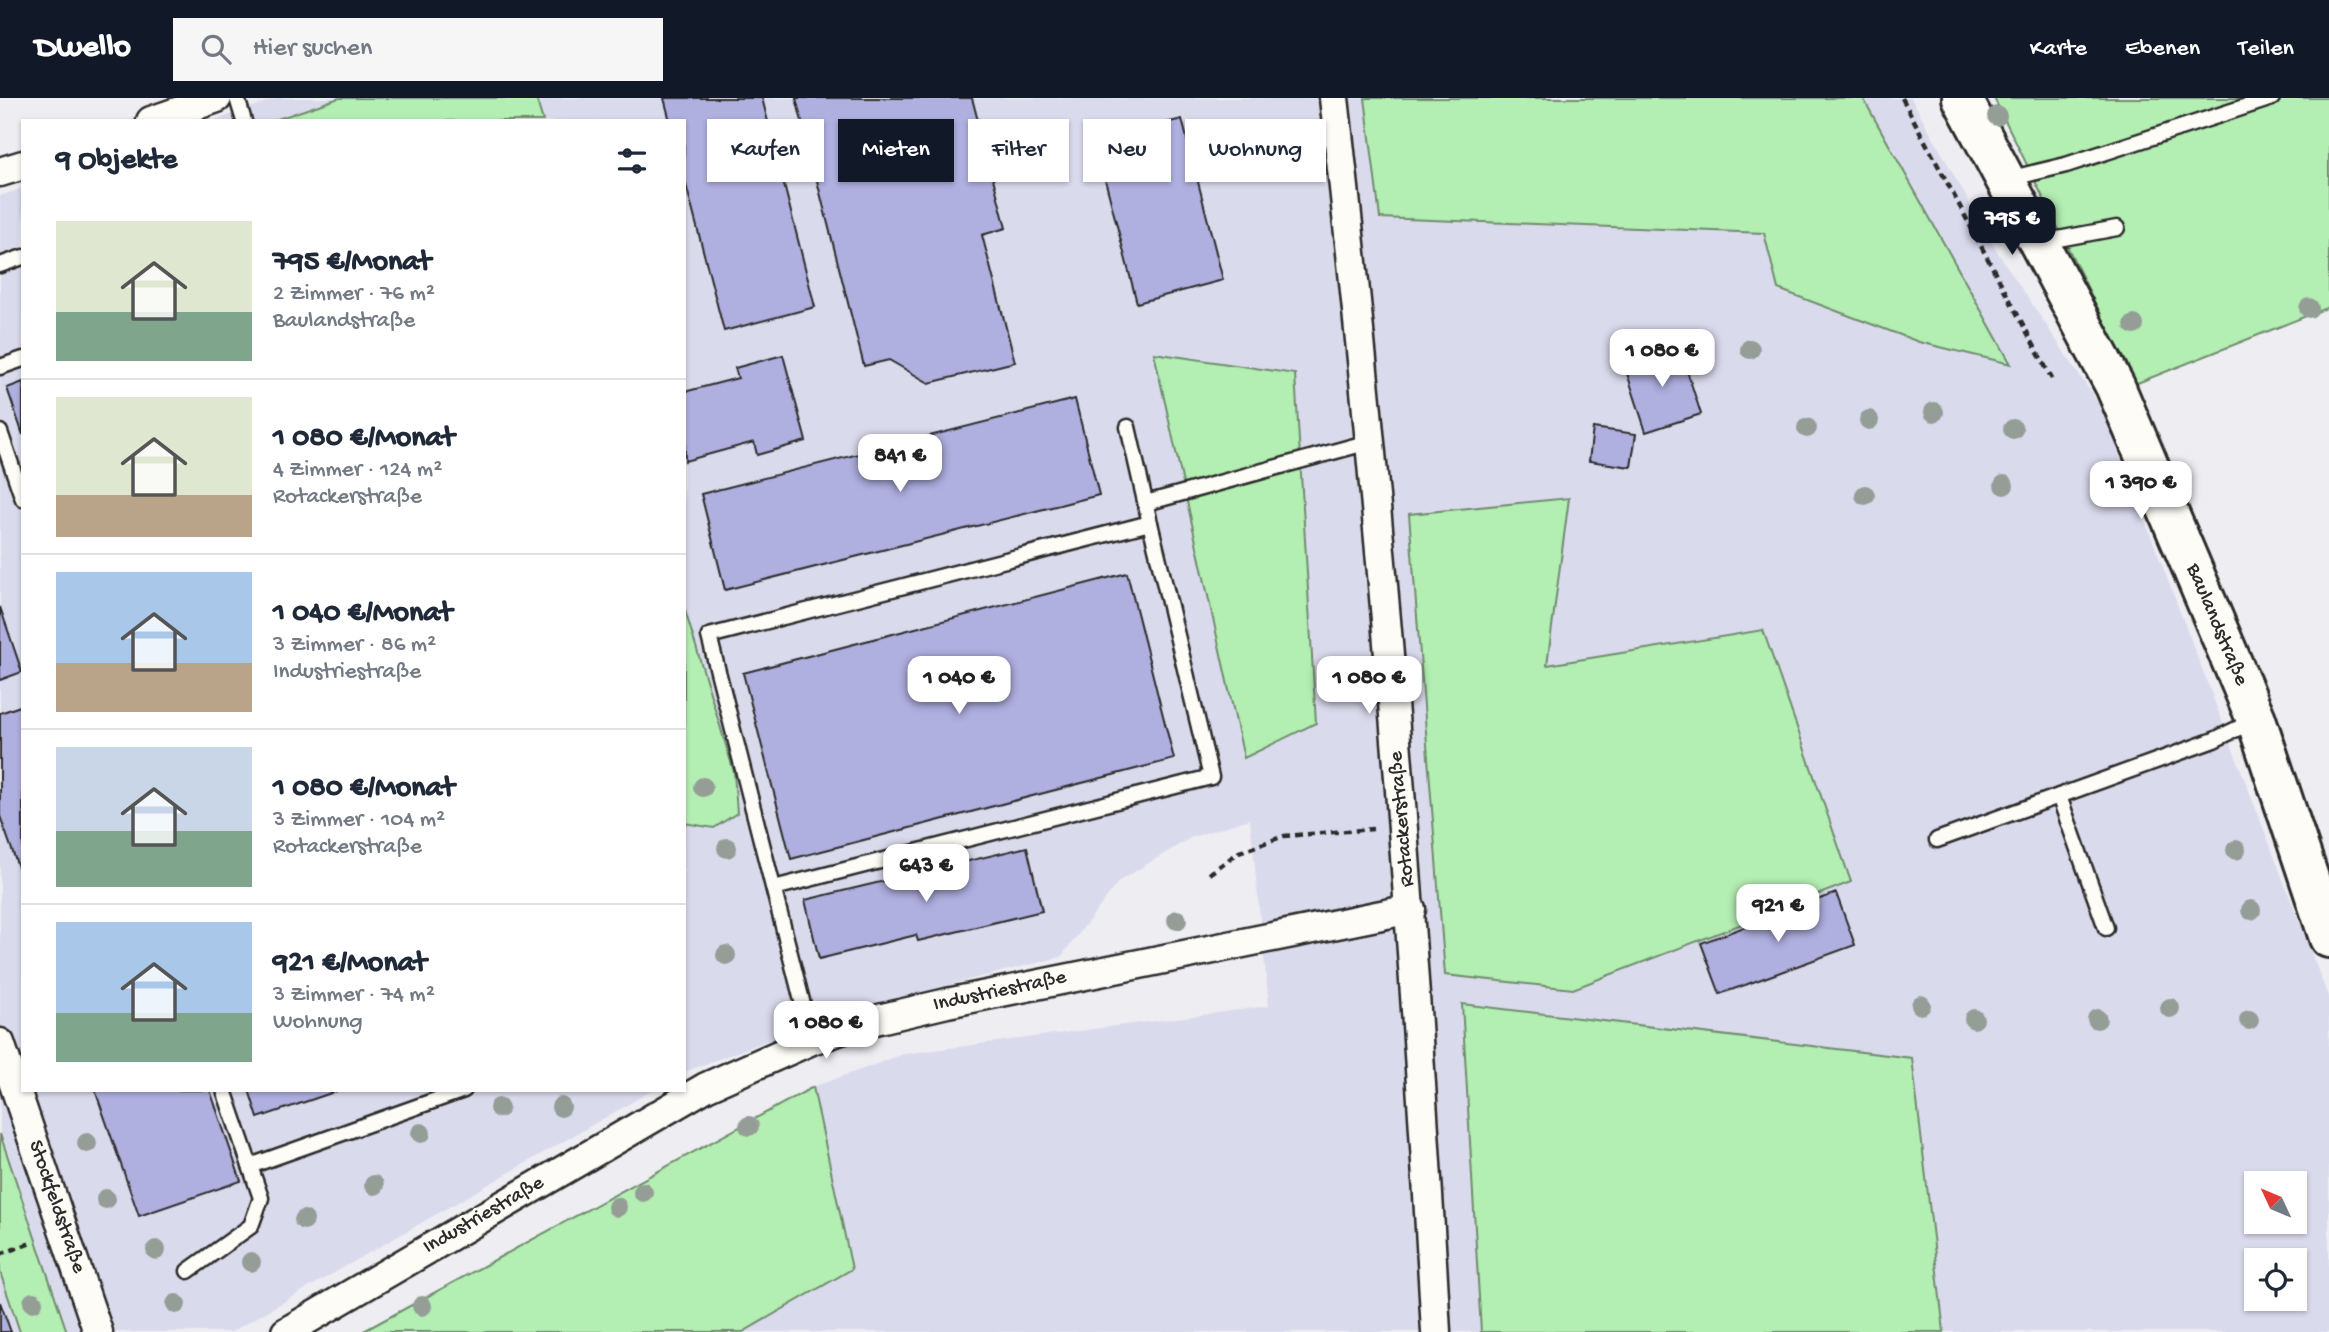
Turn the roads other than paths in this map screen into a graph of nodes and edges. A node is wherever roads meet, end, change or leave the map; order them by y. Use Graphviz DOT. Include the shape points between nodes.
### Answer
graph roads {
  1 [pos="217,98"];
  2 [pos="237,98"];
  3 [pos="1334,98"];
  4 [pos="1962,98"];
  5 [pos="2273,98"];
  6 [pos="157,119"];
  7 [pos="243,119"];
  8 [pos="21,165"];
  9 [pos="0,172"];
  10 [pos="2006,180"];
  11 [pos="2117,228"];
  12 [pos="2038,243"];
  13 [pos="21,258"];
  14 [pos="0,265"];
  15 [pos="21,360"];
  16 [pos="0,367"];
  17 [pos="1128,427"];
  18 [pos="0,432"];
  19 [pos="1368,442"];
  20 [pos="21,493"];
  21 [pos="1146,503"];
  22 [pos="1150,523"];
  23 [pos="2256,719"];
  24 [pos="2059,796"];
  25 [pos="1937,840"];
  26 [pos="774,888"];
  27 [pos="1411,909"];
  28 [pos="2106,928"];
  29 [pos="2329,938"];
  30 [pos="812,1040"];
  31 [pos="0,1042"];
  32 [pos="225,1092"];
  33 [pos="458,1092"];
  34 [pos="250,1166"];
  35 [pos="188,1271"];
  36 [pos="99,1332"];
  37 [pos="286,1332"];
  38 [pos="1436,1332"];
  1 -- 6 [label="street"];
  2 -- 7 [label="lane"];
  3 -- 19 [label="street, Rotackerstraße"];
  4 -- 10 [label="street, Baulandstraße"];
  5 -- 10 [label="lane"];
  8 -- 9 [label="street"];
  10 -- 12 [label="street, Baulandstraße"];
  11 -- 12 [label="lane"];
  12 -- 23 [label="street, Baulandstraße" via="2115,386"];
  13 -- 14 [label="lane"];
  15 -- 16 [label="lane"];
  17 -- 21 [label="lane"];
  18 -- 20 [label="lane"];
  19 -- 21 [label="lane"];
  19 -- 27 [label="street, Rotackerstraße"];
  21 -- 22 [label="lane"];
  22 -- 26 [label="lane" via="1211,777"];
  22 -- 26 [label="lane" via="709,636"];
  23 -- 24 [label="lane" via="2214,740"];
  23 -- 29 [label="street, Baulandstraße"];
  24 -- 25 [label="lane"];
  24 -- 28 [label="lane"];
  26 -- 30 [label="lane"];
  27 -- 30 [label="street, Industriestraße" via="947,1003"];
  27 -- 38 [label="street, Rotackerstraße"];
  30 -- 37 [label="street, Industriestraße" via="706,1087"];
  31 -- 36 [label="street, Stockfeldstraße"];
  32 -- 34 [label="lane"];
  33 -- 34 [label="lane"];
  34 -- 35 [label="lane" via="261,1198 251,1226"];
}
